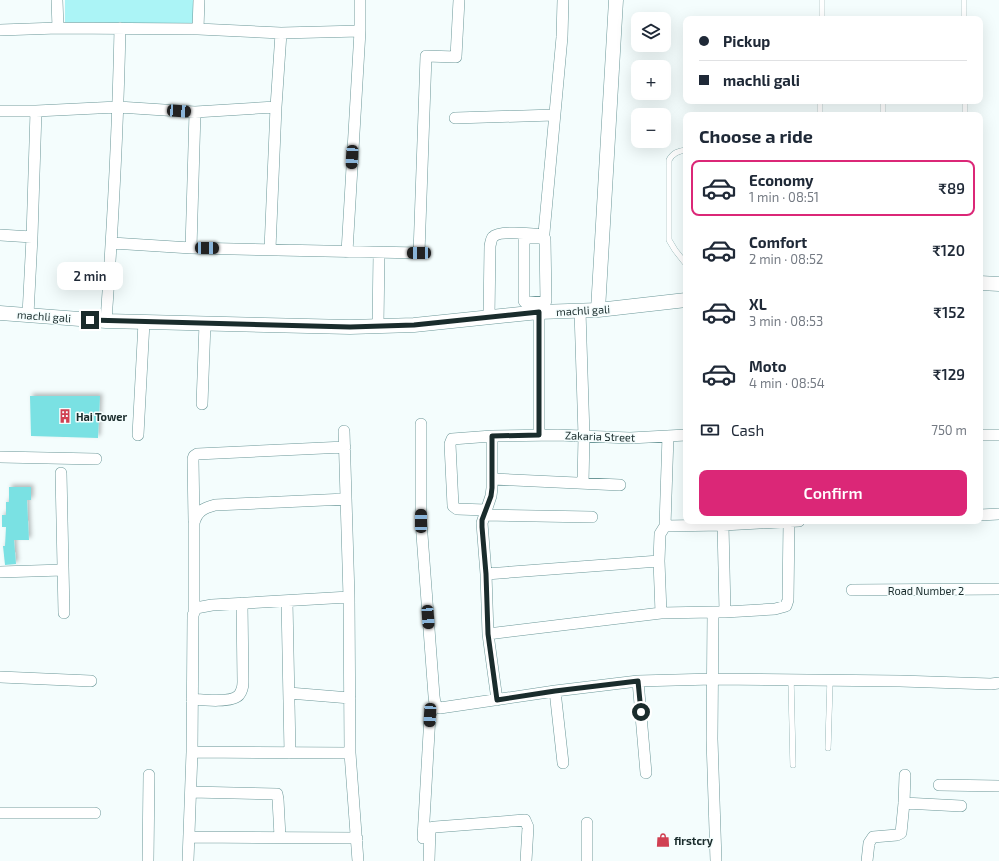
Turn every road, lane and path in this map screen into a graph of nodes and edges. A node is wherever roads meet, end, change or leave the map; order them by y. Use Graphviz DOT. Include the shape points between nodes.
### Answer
graph roads {
  1 [pos="57,0"];
  2 [pos="199,0"];
  3 [pos="360,0"];
  4 [pos="459,0"];
  5 [pos="563,0"];
  6 [pos="616,0"];
  7 [pos="822,0"];
  8 [pos="964,0"];
  9 [pos="822,16"];
  10 [pos="964,16"];
  11 [pos="58,28"];
  12 [pos="120,28"];
  13 [pos="198,29"];
  14 [pos="0,30"];
  15 [pos="360,31"];
  16 [pos="281,33"];
  17 [pos="276,106"];
  18 [pos="118,107"];
  19 [pos="0,110"];
  20 [pos="36,111"];
  21 [pos="195,112"];
  22 [pos="554,116"];
  23 [pos="454,118"];
  24 [pos="683,151"];
  25 [pos="0,235"];
  26 [pos="539,236"];
  27 [pos="32,237"];
  28 [pos="112,243"];
  29 [pos="191,248"];
  30 [pos="270,249"];
  31 [pos="347,252"];
  32 [pos="379,253"];
  33 [pos="683,260"];
  34 [pos="983,284"];
  35 [pos="999,284"];
  36 [pos="683,300"];
  37 [pos="539,307"];
  38 [pos="598,310"];
  39 [pos="580,311"];
  40 [pos="0,313"];
  41 [pos="28,315"];
  42 [pos="489,317"];
  43 [pos="106,321"];
  44 [pos="144,322"];
  45 [pos="204,323"];
  46 [pos="378,326"];
  47 [pos="202,404"];
  48 [pos="421,424"];
  49 [pos="344,431"];
  50 [pos="138,435"];
  51 [pos="539,435"];
  52 [pos="683,435"];
  53 [pos="983,435"];
  54 [pos="999,435"];
  55 [pos="492,436"];
  56 [pos="584,436"];
  57 [pos="668,436"];
  58 [pos="345,447"];
  59 [pos="0,457"];
  60 [pos="96,459"];
  61 [pos="61,473"];
  62 [pos="492,479"];
  63 [pos="583,483"];
  64 [pos="620,485"];
  65 [pos="346,499"];
  66 [pos="485,512"];
  67 [pos="999,514"];
  68 [pos="983,515"];
  69 [pos="592,517"];
  70 [pos="194,523"];
  71 [pos="745,524"];
  72 [pos="789,524"];
  73 [pos="723,525"];
  74 [pos="665,526"];
  75 [pos="659,561"];
  76 [pos="63,570"];
  77 [pos="0,572"];
  78 [pos="486,574"];
  79 [pos="999,589"];
  80 [pos="852,590"];
  81 [pos="349,598"];
  82 [pos="287,601"];
  83 [pos="242,603"];
  84 [pos="194,611"];
  85 [pos="713,612"];
  86 [pos="725,612"];
  87 [pos="64,613"];
  88 [pos="661,613"];
  89 [pos="488,634"];
  90 [pos="0,677"];
  91 [pos="713,679"];
  92 [pos="791,680"];
  93 [pos="91,681"];
  94 [pos="638,681"];
  95 [pos="830,681"];
  96 [pos="999,683"];
  97 [pos="555,691"];
  98 [pos="289,693"];
  99 [pos="350,698"];
  100 [pos="192,699"];
  101 [pos="497,700"];
  102 [pos="436,704"];
  103 [pos="828,748"];
  104 [pos="192,752"];
  105 [pos="290,753"];
  106 [pos="350,753"];
  107 [pos="563,763"];
  108 [pos="793,765"];
  109 [pos="646,773"];
  110 [pos="905,775"];
  111 [pos="149,776"];
  112 [pos="939,785"];
  113 [pos="999,786"];
  114 [pos="190,792"];
  115 [pos="904,803"];
  116 [pos="961,806"];
  117 [pos="0,812"];
  118 [pos="95,813"];
  119 [pos="587,823"];
  120 [pos="189,836"];
  121 [pos="280,838"];
  122 [pos="357,838"];
  123 [pos="148,861"];
  124 [pos="188,861"];
  125 [pos="358,861"];
  126 [pos="422,861"];
  127 [pos="429,861"];
  128 [pos="526,861"];
  129 [pos="587,861"];
  130 [pos="716,861"];
  131 [pos="867,861"];
  1 -- 11 [label="street"];
  2 -- 13 [label="street"];
  3 -- 15 [label="street"];
  4 -- 32 [label="street" via="456,57 426,56 419,253"];
  5 -- 22 [label="street"];
  6 -- 38 [label="street"];
  7 -- 9 [label="lane"];
  8 -- 10 [label="lane"];
  11 -- 12 [label="street"];
  11 -- 14 [label="street"];
  12 -- 13 [label="street"];
  12 -- 18 [label="street"];
  13 -- 16 [label="street"];
  15 -- 16 [label="street"];
  15 -- 31 [label="street"];
  16 -- 17 [label="street"];
  17 -- 21 [label="street"];
  17 -- 30 [label="street"];
  18 -- 20 [label="street"];
  18 -- 21 [label="street"];
  18 -- 28 [label="street"];
  19 -- 20 [label="street"];
  20 -- 27 [label="street"];
  21 -- 29 [label="street"];
  22 -- 23 [label="street"];
  22 -- 26 [label="street" via="544,233"];
  24 -- 33 [label="lane" via="676,152 669,160 668,226 671,245"];
  25 -- 27 [label="street"];
  26 -- 37 [label="street" via="545,239 546,301"];
  26 -- 37 [label="street" via="524,239 524,301"];
  26 -- 42 [label="street" via="504,233 492,237"];
  27 -- 41 [label="street"];
  28 -- 29 [label="street"];
  28 -- 43 [label="street"];
  29 -- 30 [label="street"];
  30 -- 31 [label="street"];
  31 -- 32 [label="street"];
  32 -- 46 [label="street"];
  34 -- 35 [label="street"];
  36 -- 38 [label="street, machli gali"];
  37 -- 39 [label="street, machli gali"];
  37 -- 42 [label="street, machli gali"];
  37 -- 51 [label="street"];
  38 -- 39 [label="street, machli gali"];
  39 -- 56 [label="street"];
  40 -- 41 [label="street, machli gali"];
  41 -- 43 [label="street, machli gali"];
  42 -- 46 [label="street, machli gali"];
  43 -- 44 [label="street, machli gali"];
  44 -- 45 [label="street, machli gali"];
  44 -- 50 [label="street"];
  45 -- 46 [label="street, machli gali"];
  45 -- 47 [label="street"];
  48 -- 102 [label="street" via="421,521"];
  49 -- 58 [label="street"];
  51 -- 55 [label="street, Zakaria Street"];
  51 -- 56 [label="street, Zakaria Street"];
  52 -- 57 [label="street, Zakaria Street"];
  53 -- 54 [label="street"];
  55 -- 62 [label="street"];
  55 -- 66 [label="street, Zakaria Street" via="455,438 450,444 453,506 457,509"];
  56 -- 57 [label="street, Zakaria Street"];
  56 -- 63 [label="street"];
  57 -- 74 [label="street"];
  58 -- 65 [label="street"];
  58 -- 70 [label="street" via="197,454 193,459"];
  59 -- 60 [label="street"];
  61 -- 76 [label="street"];
  62 -- 63 [label="street"];
  62 -- 66 [label="street" via="491,496"];
  63 -- 64 [label="street"];
  65 -- 70 [label="street" via="215,505 199,512"];
  65 -- 81 [label="street"];
  66 -- 69 [label="street"];
  66 -- 78 [label="street" via="482,527"];
  67 -- 68 [label="street"];
  70 -- 84 [label="street"];
  71 -- 73 [label="street"];
  72 -- 86 [label="street" via="786,606"];
  73 -- 74 [label="street"];
  73 -- 86 [label="street"];
  74 -- 75 [label="street" via="660,534"];
  75 -- 78 [label="street"];
  75 -- 88 [label="street"];
  76 -- 77 [label="street"];
  76 -- 87 [label="street"];
  78 -- 89 [label="street"];
  79 -- 80 [label="street, Road Number 2"];
  81 -- 82 [label="street"];
  81 -- 99 [label="street"];
  82 -- 83 [label="street"];
  82 -- 98 [label="street"];
  83 -- 84 [label="street" via="199,607"];
  83 -- 100 [label="street" via="243,682 240,693 230,700"];
  84 -- 100 [label="street"];
  85 -- 86 [label="street"];
  85 -- 88 [label="street"];
  85 -- 91 [label="street"];
  88 -- 89 [label="street"];
  89 -- 101 [label="street"];
  90 -- 93 [label="street"];
  91 -- 92 [label="street"];
  91 -- 94 [label="street"];
  91 -- 130 [label="street"];
  92 -- 95 [label="street"];
  92 -- 108 [label="lane"];
  94 -- 97 [label="street"];
  94 -- 109 [label="street"];
  95 -- 96 [label="street"];
  95 -- 103 [label="lane"];
  97 -- 101 [label="street"];
  97 -- 107 [label="street"];
  98 -- 99 [label="street"];
  98 -- 105 [label="street"];
  99 -- 106 [label="street"];
  100 -- 104 [label="street"];
  101 -- 102 [label="street" via="443,709"];
  102 -- 126 [label="street" via="430,715"];
  104 -- 105 [label="street"];
  104 -- 114 [label="street"];
  105 -- 106 [label="street"];
  106 -- 122 [label="street"];
  110 -- 115 [label="street"];
  111 -- 123 [label="street"];
  112 -- 113 [label="street"];
  114 -- 120 [label="street"];
  114 -- 121 [label="street" via="277,794"];
  115 -- 116 [label="street"];
  115 -- 131 [label="street" via="901,833 896,836 873,837 869,843"];
  117 -- 118 [label="street"];
  119 -- 129 [label="street"];
  120 -- 121 [label="street"];
  120 -- 124 [label="street"];
  121 -- 122 [label="street"];
  122 -- 125 [label="street"];
  127 -- 128 [label="street" via="430,828 525,820 528,827"];
}
